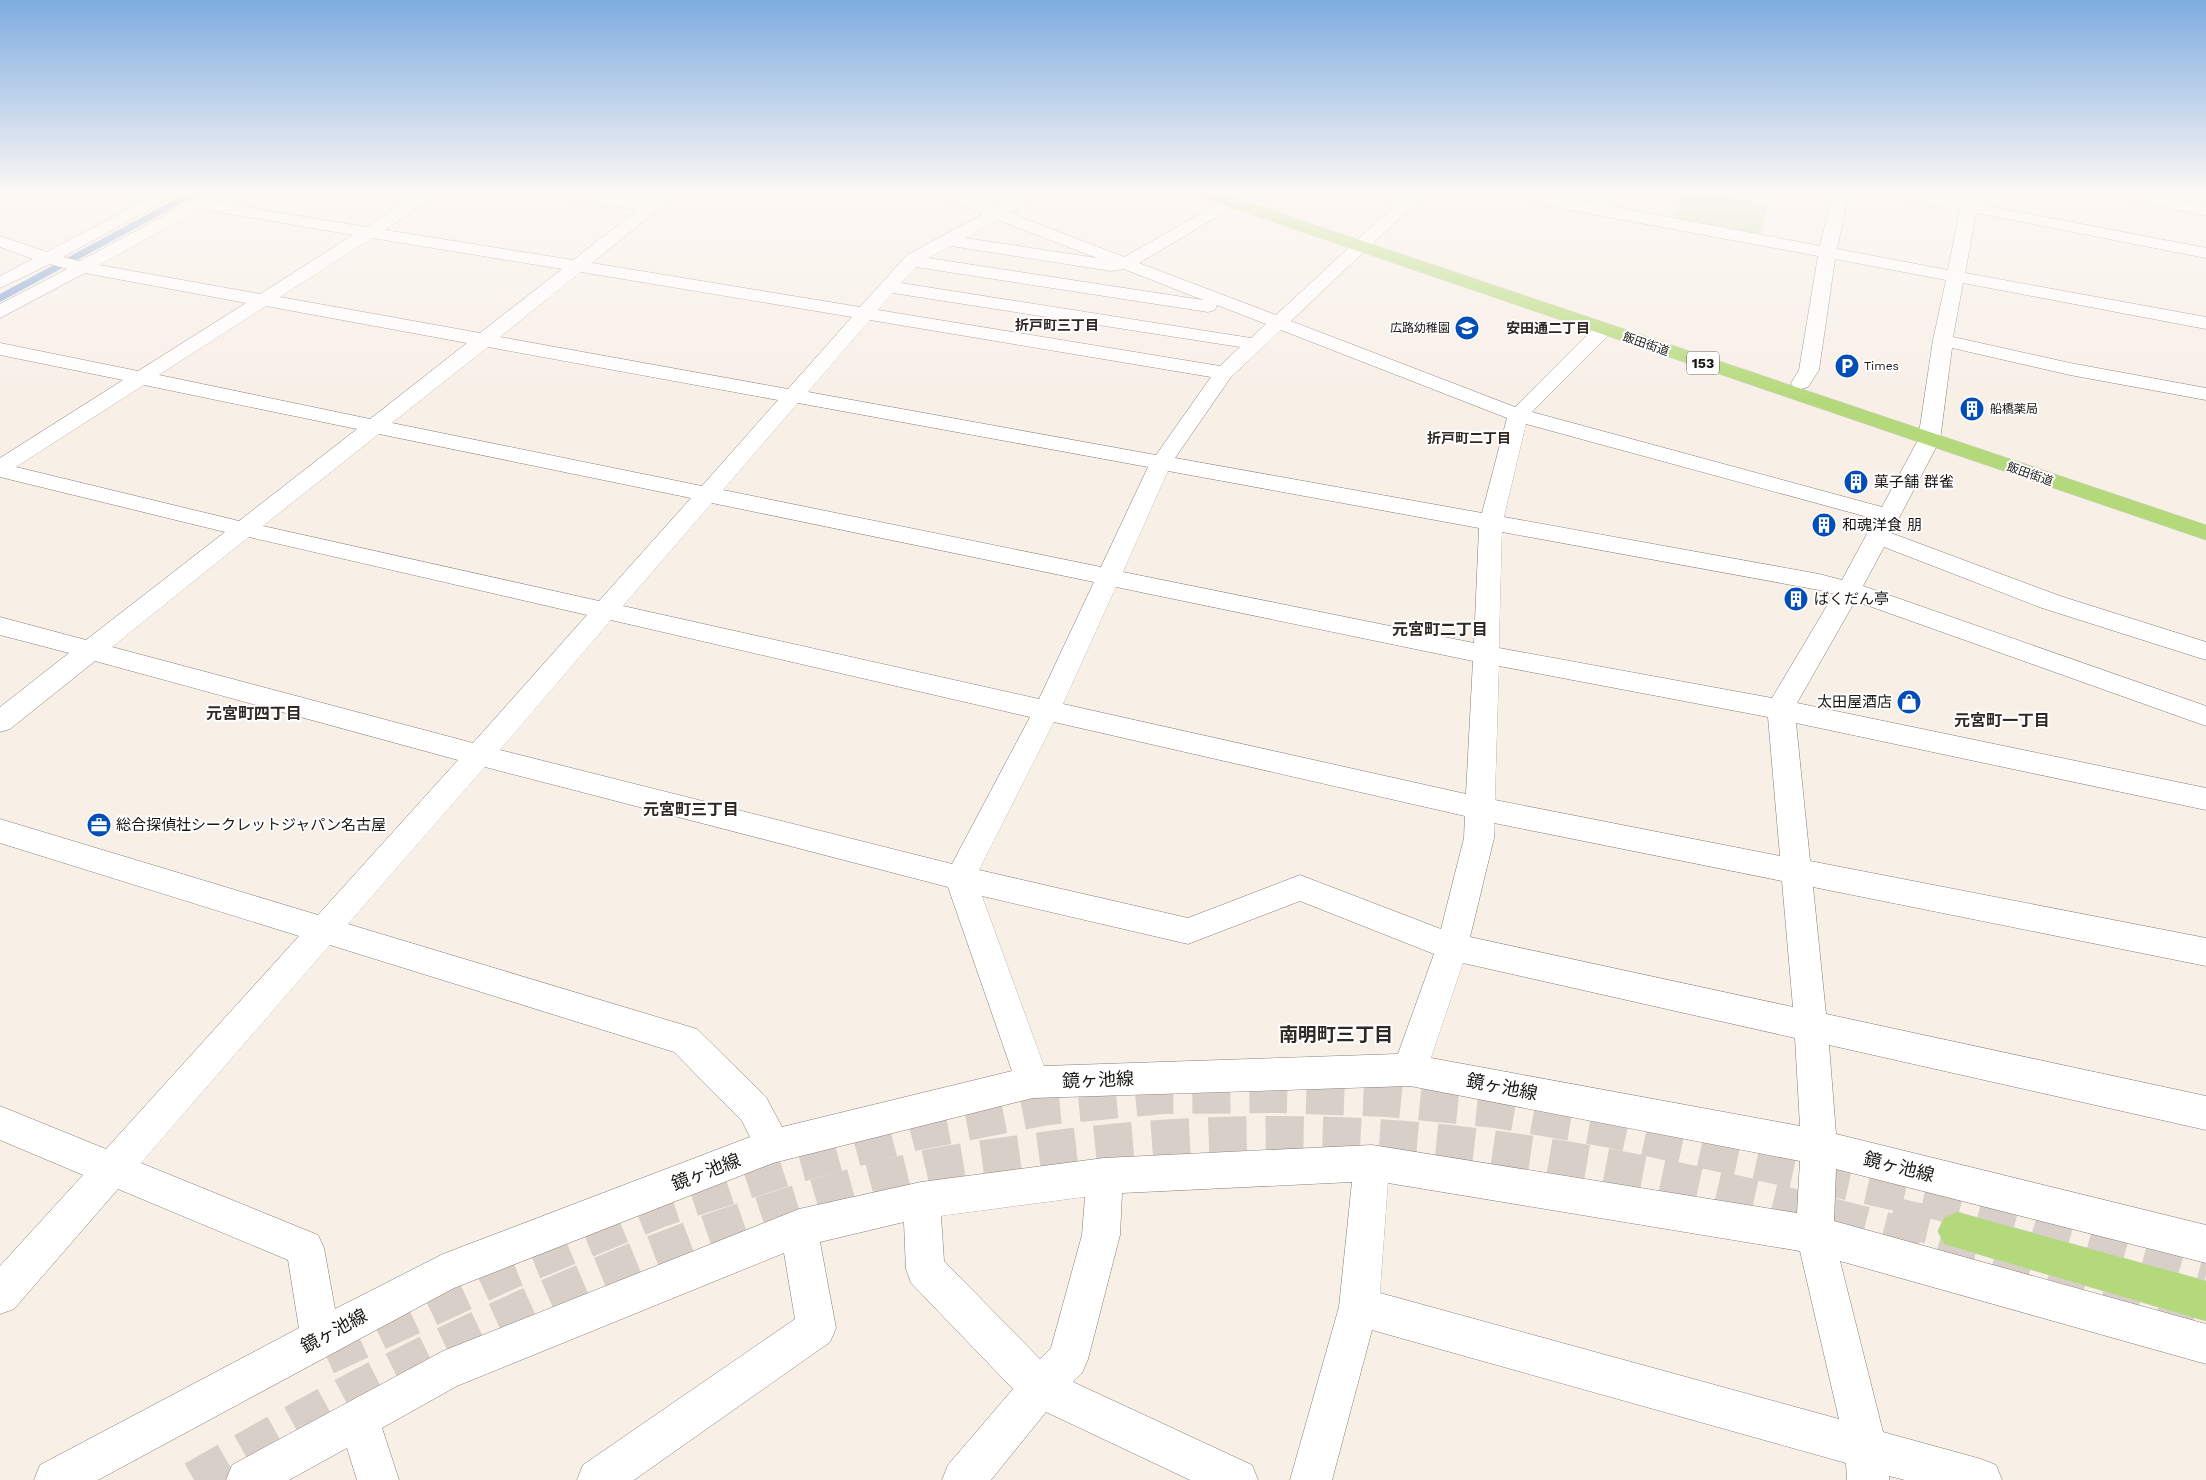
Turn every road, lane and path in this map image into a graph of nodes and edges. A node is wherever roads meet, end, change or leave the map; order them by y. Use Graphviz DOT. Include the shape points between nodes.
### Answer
graph roads {
  1 [pos="42,261"];
  2 [pos="59,261"];
  3 [pos="92,261"];
  4 [pos="325,261"];
  5 [pos="542,261"];
  6 [pos="585,261"];
  7 [pos="911,261"];
  8 [pos="1088,261"];
  9 [pos="1111,261"];
  10 [pos="1126,261"];
  11 [pos="1346,261"];
  12 [pos="1415,261"];
  13 [pos="1422,261"];
  14 [pos="1826,261"];
  15 [pos="1865,261"];
  16 [pos="1958,261"];
  17 [pos="1119,265"];
  18 [pos="81,267"];
  19 [pos="578,267"];
  20 [pos="1955,278"];
  21 [pos="0,283"];
  22 [pos="889,287"];
  23 [pos="1096,289"];
  24 [pos="263,300"];
  25 [pos="0,312"];
  26 [pos="865,314"];
  27 [pos="1258,314"];
  28 [pos="1080,316"];
  29 [pos="1279,322"];
  30 [pos="2206,323"];
  31 [pos="1603,330"];
  32 [pos="486,340"];
  33 [pos="1943,340"];
  34 [pos="1255,344"];
  35 [pos="1061,346"];
  36 [pos="0,350"];
  37 [pos="1224,373"];
  38 [pos="140,378"];
  39 [pos="1801,383"];
  40 [pos="2206,394"];
  41 [pos="792,396"];
  42 [pos="1518,415"];
  43 [pos="375,425"];
  44 [pos="1930,433"];
  45 [pos="1161,463"];
  46 [pos="0,469"];
  47 [pos="707,495"];
  48 [pos="2206,517"];
  49 [pos="1491,523"];
  50 [pos="1884,526"];
  51 [pos="244,529"];
  52 [pos="2206,533"];
  53 [pos="1109,576"];
  54 [pos="1849,590"];
  55 [pos="604,610"];
  56 [pos="0,626"];
  57 [pos="90,651"];
  58 [pos="2206,651"];
  59 [pos="1488,655"];
  60 [pos="1047,710"];
  61 [pos="1781,710"];
  62 [pos="2206,716"];
  63 [pos="0,722"];
  64 [pos="479,755"];
  65 [pos="2206,799"];
  66 [pos="1482,809"];
  67 [pos="0,830"];
  68 [pos="1796,870"];
  69 [pos="960,878"];
  70 [pos="323,930"];
  71 [pos="1452,946"];
  72 [pos="2206,952"];
  73 [pos="1811,1026"];
  74 [pos="1410,1070"];
  75 [pos="1033,1082"];
  76 [pos="2206,1113"];
  77 [pos="0,1123"];
  78 [pos="773,1146"];
  79 [pos="1819,1147"];
  80 [pos="1372,1163"];
  81 [pos="114,1168"];
  82 [pos="1104,1176"];
  83 [pos="921,1200"];
  84 [pos="799,1228"];
  85 [pos="1957,1231"];
  86 [pos="1815,1235"];
  87 [pos="2206,1244"];
  88 [pos="0,1295"];
  89 [pos="2206,1301"];
  90 [pos="1359,1307"];
  91 [pos="320,1338"];
  92 [pos="2206,1344"];
  93 [pos="1040,1388"];
  94 [pos="358,1418"];
  95 [pos="1867,1464"];
  96 [pos="55,1480"];
  97 [pos="247,1480"];
  98 [pos="378,1480"];
  99 [pos="598,1480"];
  100 [pos="963,1480"];
  101 [pos="1237,1480"];
  102 [pos="1311,1480"];
  103 [pos="1982,1480"];
  1 -- 21 [label="street"];
  2 -- 18 [label="street"];
  3 -- 18 [label="street"];
  4 -- 24 [label="street"];
  5 -- 19 [label="street"];
  6 -- 19 [label="street"];
  7 -- 22 [label="street"];
  7 -- 23 [label="street"];
  8 -- 17 [label="street"];
  9 -- 17 [label="street"];
  10 -- 17 [label="street"];
  11 -- 29 [label="street"];
  12 -- 31 [label="highway, 飯田街道 / 153"];
  13 -- 39 [label="highway, 飯田街道 / 153"];
  14 -- 39 [label="street" via="1808,370"];
  15 -- 20 [label="street"];
  16 -- 20 [label="street"];
  17 -- 23 [label="street"];
  17 -- 27 [label="street"];
  18 -- 24 [label="street"];
  18 -- 25 [label="street"];
  19 -- 26 [label="street"];
  19 -- 32 [label="street"];
  20 -- 30 [label="street"];
  20 -- 33 [label="street"];
  22 -- 26 [label="street"];
  22 -- 28 [label="street"];
  23 -- 27 [label="street"];
  23 -- 28 [label="street"];
  24 -- 32 [label="street"];
  24 -- 38 [label="street"];
  26 -- 35 [label="street"];
  26 -- 41 [label="street"];
  27 -- 29 [label="street"];
  28 -- 34 [label="street"];
  28 -- 35 [label="street"];
  29 -- 34 [label="street"];
  29 -- 42 [label="street"];
  31 -- 42 [label="street"];
  31 -- 44 [label="highway, 飯田街道 / 153"];
  32 -- 41 [label="street"];
  32 -- 43 [label="street"];
  33 -- 40 [label="street" via="2070,369"];
  33 -- 44 [label="street"];
  34 -- 37 [label="street"];
  35 -- 37 [label="street"];
  36 -- 38 [label="street"];
  37 -- 45 [label="street"];
  38 -- 43 [label="street"];
  38 -- 46 [label="street"];
  39 -- 44 [label="highway, 飯田街道 / 153"];
  41 -- 45 [label="street"];
  41 -- 47 [label="street"];
  42 -- 49 [label="street"];
  42 -- 50 [label="street"];
  43 -- 47 [label="street"];
  43 -- 51 [label="street"];
  44 -- 48 [label="highway, 飯田街道 / 153"];
  44 -- 50 [label="street"];
  44 -- 52 [label="highway, 飯田街道 / 153"];
  45 -- 49 [label="street"];
  45 -- 53 [label="street"];
  46 -- 51 [label="street"];
  47 -- 53 [label="street"];
  47 -- 55 [label="street"];
  49 -- 54 [label="street"];
  49 -- 59 [label="street"];
  50 -- 54 [label="street"];
  50 -- 58 [label="street" via="2051,602"];
  51 -- 55 [label="street"];
  51 -- 57 [label="street"];
  53 -- 59 [label="street"];
  53 -- 60 [label="street"];
  54 -- 61 [label="street"];
  54 -- 62 [label="street"];
  55 -- 60 [label="street"];
  55 -- 64 [label="street"];
  56 -- 57 [label="street"];
  57 -- 63 [label="street"];
  57 -- 64 [label="street"];
  59 -- 61 [label="street"];
  59 -- 66 [label="street"];
  60 -- 66 [label="street"];
  60 -- 69 [label="street"];
  61 -- 65 [label="street"];
  61 -- 68 [label="street"];
  64 -- 69 [label="street"];
  64 -- 70 [label="street"];
  66 -- 68 [label="street"];
  66 -- 71 [label="street" via="1479,838"];
  67 -- 70 [label="street"];
  68 -- 72 [label="street"];
  68 -- 73 [label="street"];
  69 -- 71 [label="street" via="1188,931 1300,888"];
  69 -- 75 [label="street"];
  70 -- 78 [label="street" via="685,1040 754,1109"];
  70 -- 81 [label="street"];
  71 -- 73 [label="street"];
  71 -- 74 [label="street"];
  73 -- 76 [label="street"];
  73 -- 79 [label="street"];
  74 -- 75 [label="street, 鏡ヶ池線"];
  74 -- 79 [label="street, 鏡ヶ池線"];
  75 -- 78 [label="street, 鏡ヶ池線"];
  77 -- 81 [label="street"];
  78 -- 91 [label="street, 鏡ヶ池線" via="443,1273"];
  79 -- 86 [label="street"];
  79 -- 87 [label="street, 鏡ヶ池線"];
  80 -- 82 [label="street"];
  80 -- 86 [label="street"];
  80 -- 90 [label="street"];
  81 -- 88 [label="street"];
  81 -- 91 [label="street" via="305,1248"];
  82 -- 83 [label="street"];
  82 -- 93 [label="street" via="1101,1235 1068,1358"];
  83 -- 84 [label="street"];
  83 -- 93 [label="street" via="925,1269"];
  84 -- 94 [label="street" via="442,1371"];
  84 -- 99 [label="street" via="816,1328"];
  85 -- 89 [label="highway"];
  86 -- 92 [label="street"];
  86 -- 95 [label="street"];
  90 -- 95 [label="street"];
  90 -- 102 [label="street"];
  91 -- 96 [label="street, 鏡ヶ池線"];
  93 -- 100 [label="street"];
  93 -- 101 [label="street"];
  94 -- 97 [label="street"];
  94 -- 98 [label="street"];
  95 -- 103 [label="street"];
}
